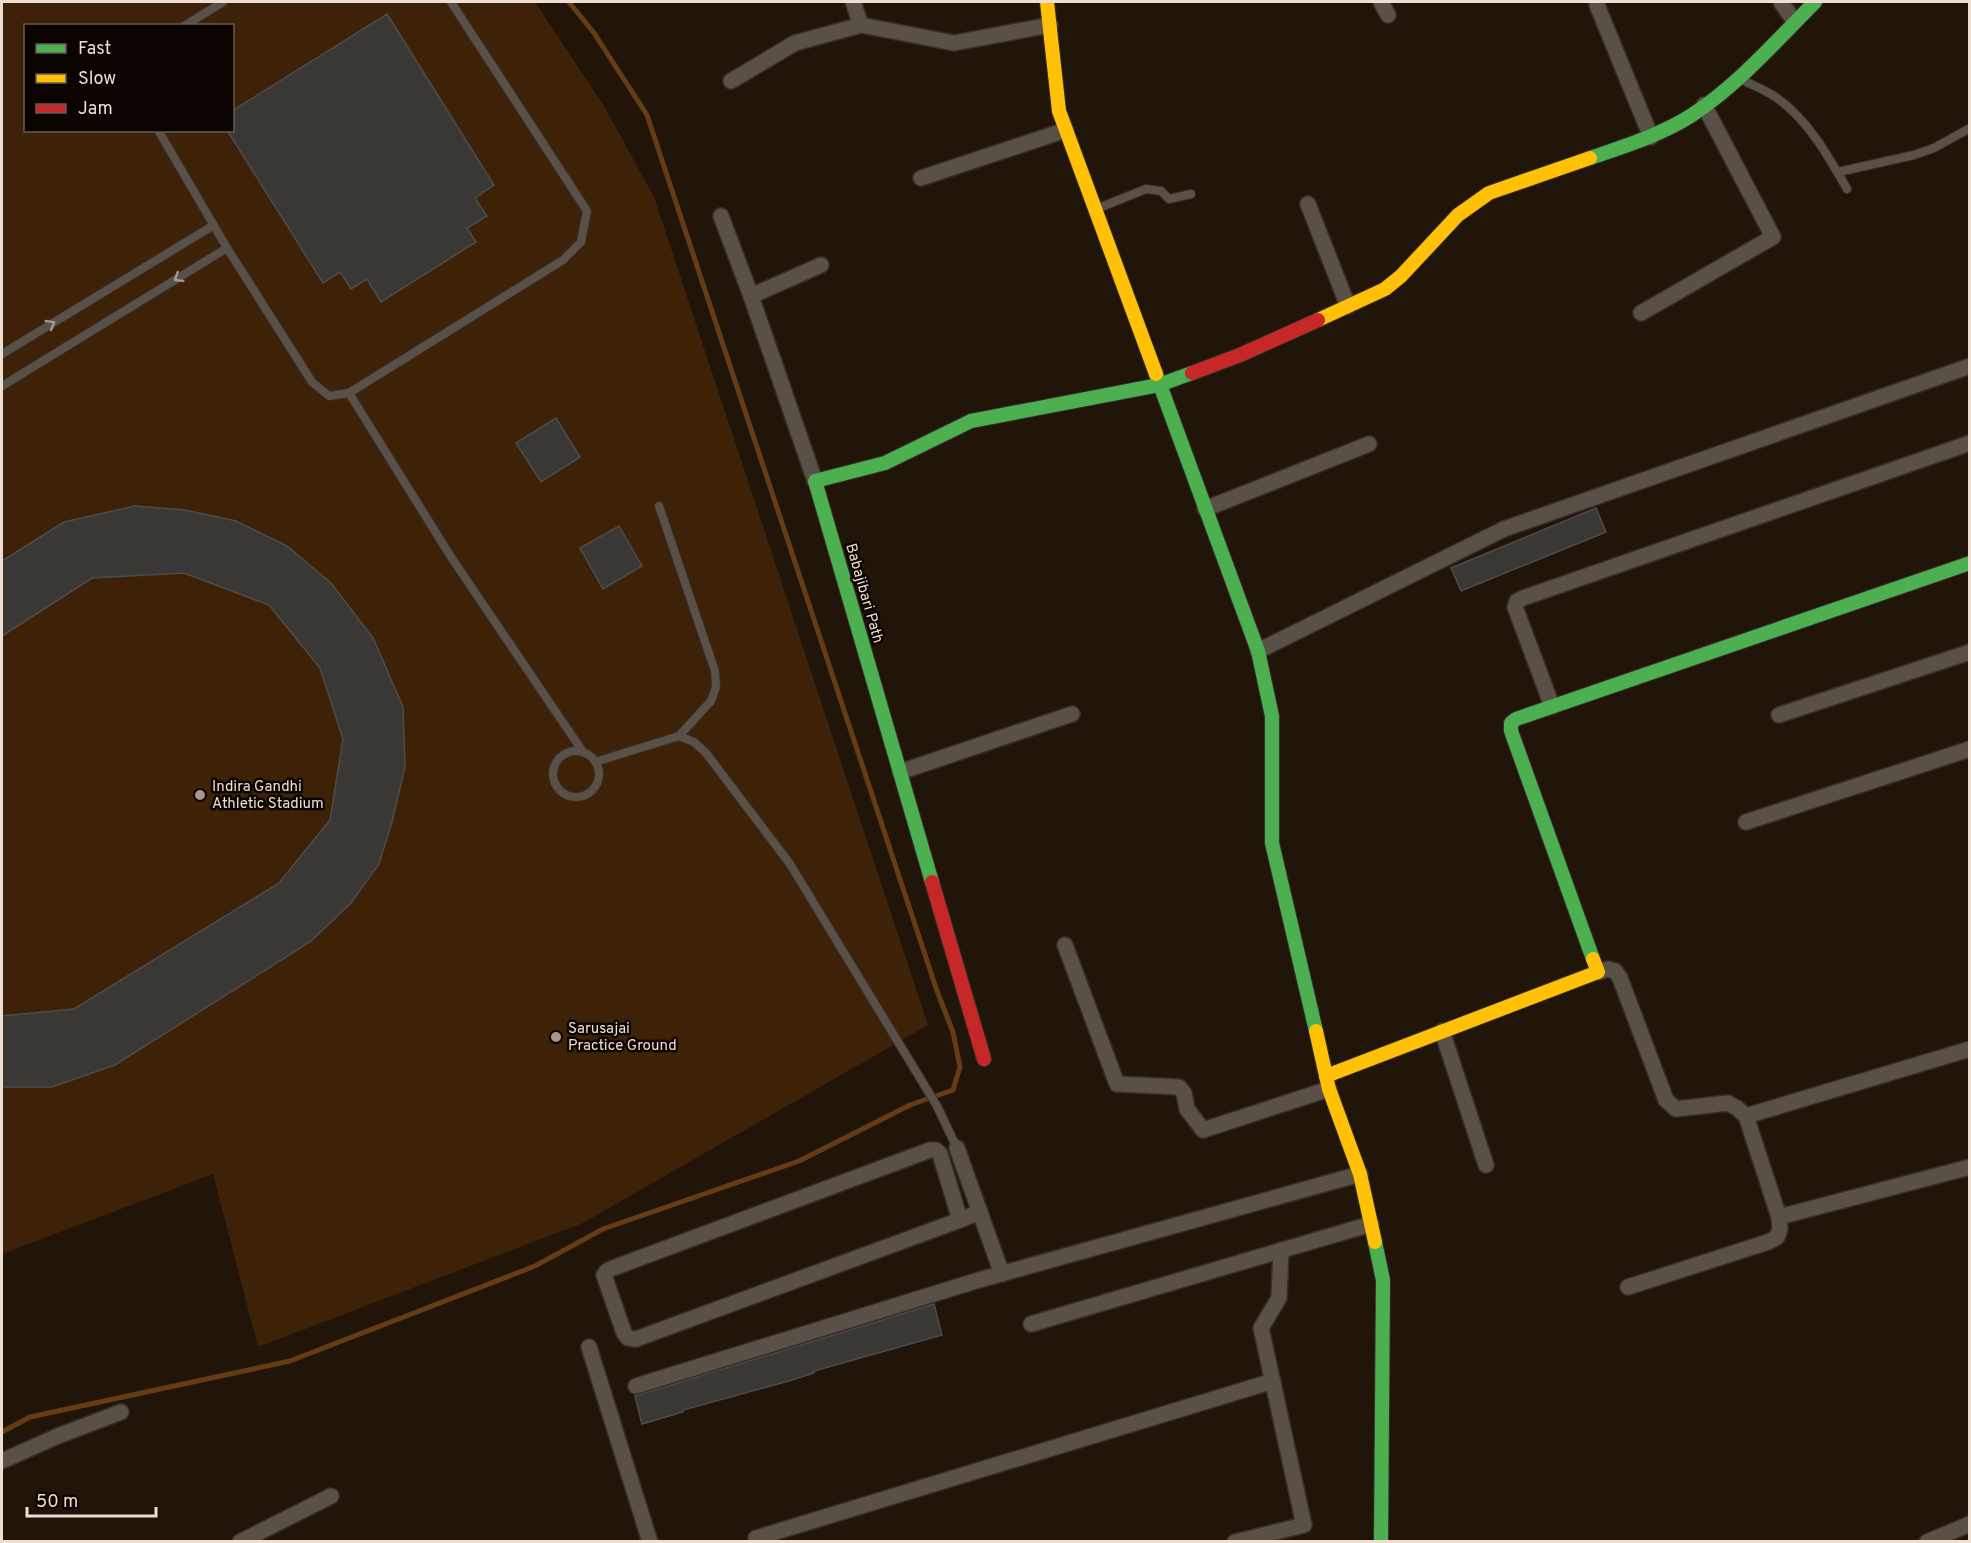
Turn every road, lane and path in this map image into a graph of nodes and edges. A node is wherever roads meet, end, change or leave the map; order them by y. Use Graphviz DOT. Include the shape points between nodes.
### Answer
graph roads {
  1 [pos="224,2"];
  2 [pos="451,2"];
  3 [pos="853,2"];
  4 [pos="1047,2"];
  5 [pos="1381,2"];
  6 [pos="1781,2"];
  7 [pos="1815,2"];
  8 [pos="1597,5"];
  9 [pos="1388,15"];
  10 [pos="1794,21"];
  11 [pos="187,24"];
  12 [pos="861,25"];
  13 [pos="1050,25"];
  14 [pos="1738,79"];
  15 [pos="731,81"];
  16 [pos="1704,105"];
  17 [pos="1970,128"];
  18 [pos="1066,130"];
  19 [pos="159,132"];
  20 [pos="1651,137"];
  21 [pos="1838,172"];
  22 [pos="921,178"];
  23 [pos="1847,189"];
  24 [pos="1191,194"];
  25 [pos="1308,204"];
  26 [pos="1095,209"];
  27 [pos="720,216"];
  28 [pos="214,225"];
  29 [pos="227,248"];
  30 [pos="821,265"];
  31 [pos="752,296"];
  32 [pos="1348,306"];
  33 [pos="1641,313"];
  34 [pos="2,354"];
  35 [pos="1970,366"];
  36 [pos="1159,384"];
  37 [pos="2,386"];
  38 [pos="349,393"];
  39 [pos="1970,443"];
  40 [pos="1369,444"];
  41 [pos="815,481"];
  42 [pos="659,506"];
  43 [pos="1205,509"];
  44 [pos="1970,563"];
  45 [pos="1258,651"];
  46 [pos="1970,652"];
  47 [pos="1552,706"];
  48 [pos="1072,714"];
  49 [pos="1779,715"];
  50 [pos="679,736"];
  51 [pos="1970,749"];
  52 [pos="583,752"];
  53 [pos="595,762"];
  54 [pos="900,772"];
  55 [pos="1746,822"];
  56 [pos="1065,945"];
  57 [pos="1598,972"];
  58 [pos="1442,1031"];
  59 [pos="1970,1049"];
  60 [pos="984,1059"];
  61 [pos="1328,1082"];
  62 [pos="1746,1116"];
  63 [pos="957,1148"];
  64 [pos="1486,1166"];
  65 [pos="1970,1167"];
  66 [pos="1360,1174"];
  67 [pos="980,1212"];
  68 [pos="1779,1217"];
  69 [pos="960,1220"];
  70 [pos="1371,1224"];
  71 [pos="1281,1250"];
  72 [pos="1002,1274"];
  73 [pos="1628,1287"];
  74 [pos="1030,1323"];
  75 [pos="589,1347"];
  76 [pos="1273,1381"];
  77 [pos="636,1386"];
  78 [pos="121,1412"];
  79 [pos="2,1461"];
  80 [pos="331,1496"];
  81 [pos="1970,1524"];
  82 [pos="756,1538"];
  83 [pos="240,1542"];
  84 [pos="650,1542"];
  85 [pos="1235,1542"];
  86 [pos="1381,1542"];
  87 [pos="1927,1542"];
  1 -- 11 [label="lane"];
  2 -- 38 [label="lane" via="587,211 580,242 563,260"];
  3 -- 12 [label="street"];
  4 -- 13 [label="street"];
  5 -- 9 [label="street"];
  6 -- 10 [label="street"];
  7 -- 10 [label="street"];
  8 -- 20 [label="street"];
  10 -- 14 [label="street"];
  12 -- 13 [label="street" via="954,43"];
  12 -- 15 [label="street" via="795,43"];
  13 -- 18 [label="street" via="1059,111"];
  14 -- 16 [label="street"];
  14 -- 21 [label="lane" via="1776,97 1797,115"];
  16 -- 20 [label="street"];
  16 -- 33 [label="street" via="1773,237"];
  17 -- 21 [label="lane" via="1914,155"];
  18 -- 22 [label="street"];
  18 -- 26 [label="street"];
  19 -- 28 [label="lane"];
  20 -- 32 [label="street" via="1489,193 1458,215 1385,289"];
  21 -- 23 [label="lane"];
  24 -- 26 [label="lane" via="1169,199 1161,191 1146,189"];
  25 -- 32 [label="street"];
  26 -- 36 [label="street"];
  27 -- 31 [label="street"];
  28 -- 29 [label="lane"];
  34 -- 28 [label="lane, one-way"];
  29 -- 37 [label="lane, one-way"];
  29 -- 38 [label="lane" via="312,382 328,396"];
  30 -- 31 [label="street"];
  31 -- 41 [label="street"];
  32 -- 36 [label="street" via="1240,355"];
  35 -- 45 [label="street" via="1504,529"];
  36 -- 41 [label="street" via="971,421 885,463"];
  36 -- 43 [label="street"];
  38 -- 52 [label="lane" via="451,557"];
  39 -- 47 [label="street" via="1517,601 1515,607"];
  40 -- 43 [label="street"];
  41 -- 54 [label="street, Babajibari Path"];
  42 -- 50 [label="lane" via="716,687 711,700"];
  43 -- 45 [label="street"];
  44 -- 47 [label="street"];
  45 -- 61 [label="street" via="1272,716 1272,843"];
  46 -- 49 [label="street"];
  47 -- 57 [label="street" via="1516,718 1510,731"];
  48 -- 54 [label="street"];
  50 -- 53 [label="lane"];
  50 -- 63 [label="lane" via="706,753 790,864 937,1106"];
  51 -- 55 [label="street"];
  52 -- 53 [label="lane"];
  52 -- 53 [label="lane" via="568,753 556,762 553,776 566,795 580,796 593,789 598,776"];
  54 -- 60 [label="street, Babajibari Path"];
  56 -- 61 [label="street" via="1117,1084 1179,1086 1187,1109 1203,1130"];
  57 -- 58 [label="street"];
  57 -- 62 [label="street" via="1616,971 1620,978 1666,1100 1676,1109 1728,1103"];
  58 -- 61 [label="street"];
  58 -- 64 [label="street"];
  59 -- 62 [label="street"];
  61 -- 66 [label="street"];
  62 -- 68 [label="street"];
  63 -- 67 [label="street"];
  65 -- 68 [label="street"];
  66 -- 70 [label="street"];
  66 -- 72 [label="street"];
  67 -- 69 [label="street"];
  67 -- 72 [label="street"];
  68 -- 73 [label="street" via="1777,1238"];
  69 -- 69 [label="street" via="636,1339 624,1334 604,1275 613,1268 930,1150 940,1154"];
  70 -- 71 [label="street"];
  70 -- 86 [label="street" via="1383,1280"];
  71 -- 74 [label="street"];
  71 -- 76 [label="street" via="1279,1298 1261,1328"];
  72 -- 77 [label="street"];
  75 -- 84 [label="street"];
  76 -- 82 [label="street"];
  76 -- 85 [label="street" via="1304,1525"];
  78 -- 79 [label="street"];
  80 -- 83 [label="street"];
  81 -- 87 [label="street"];
}
